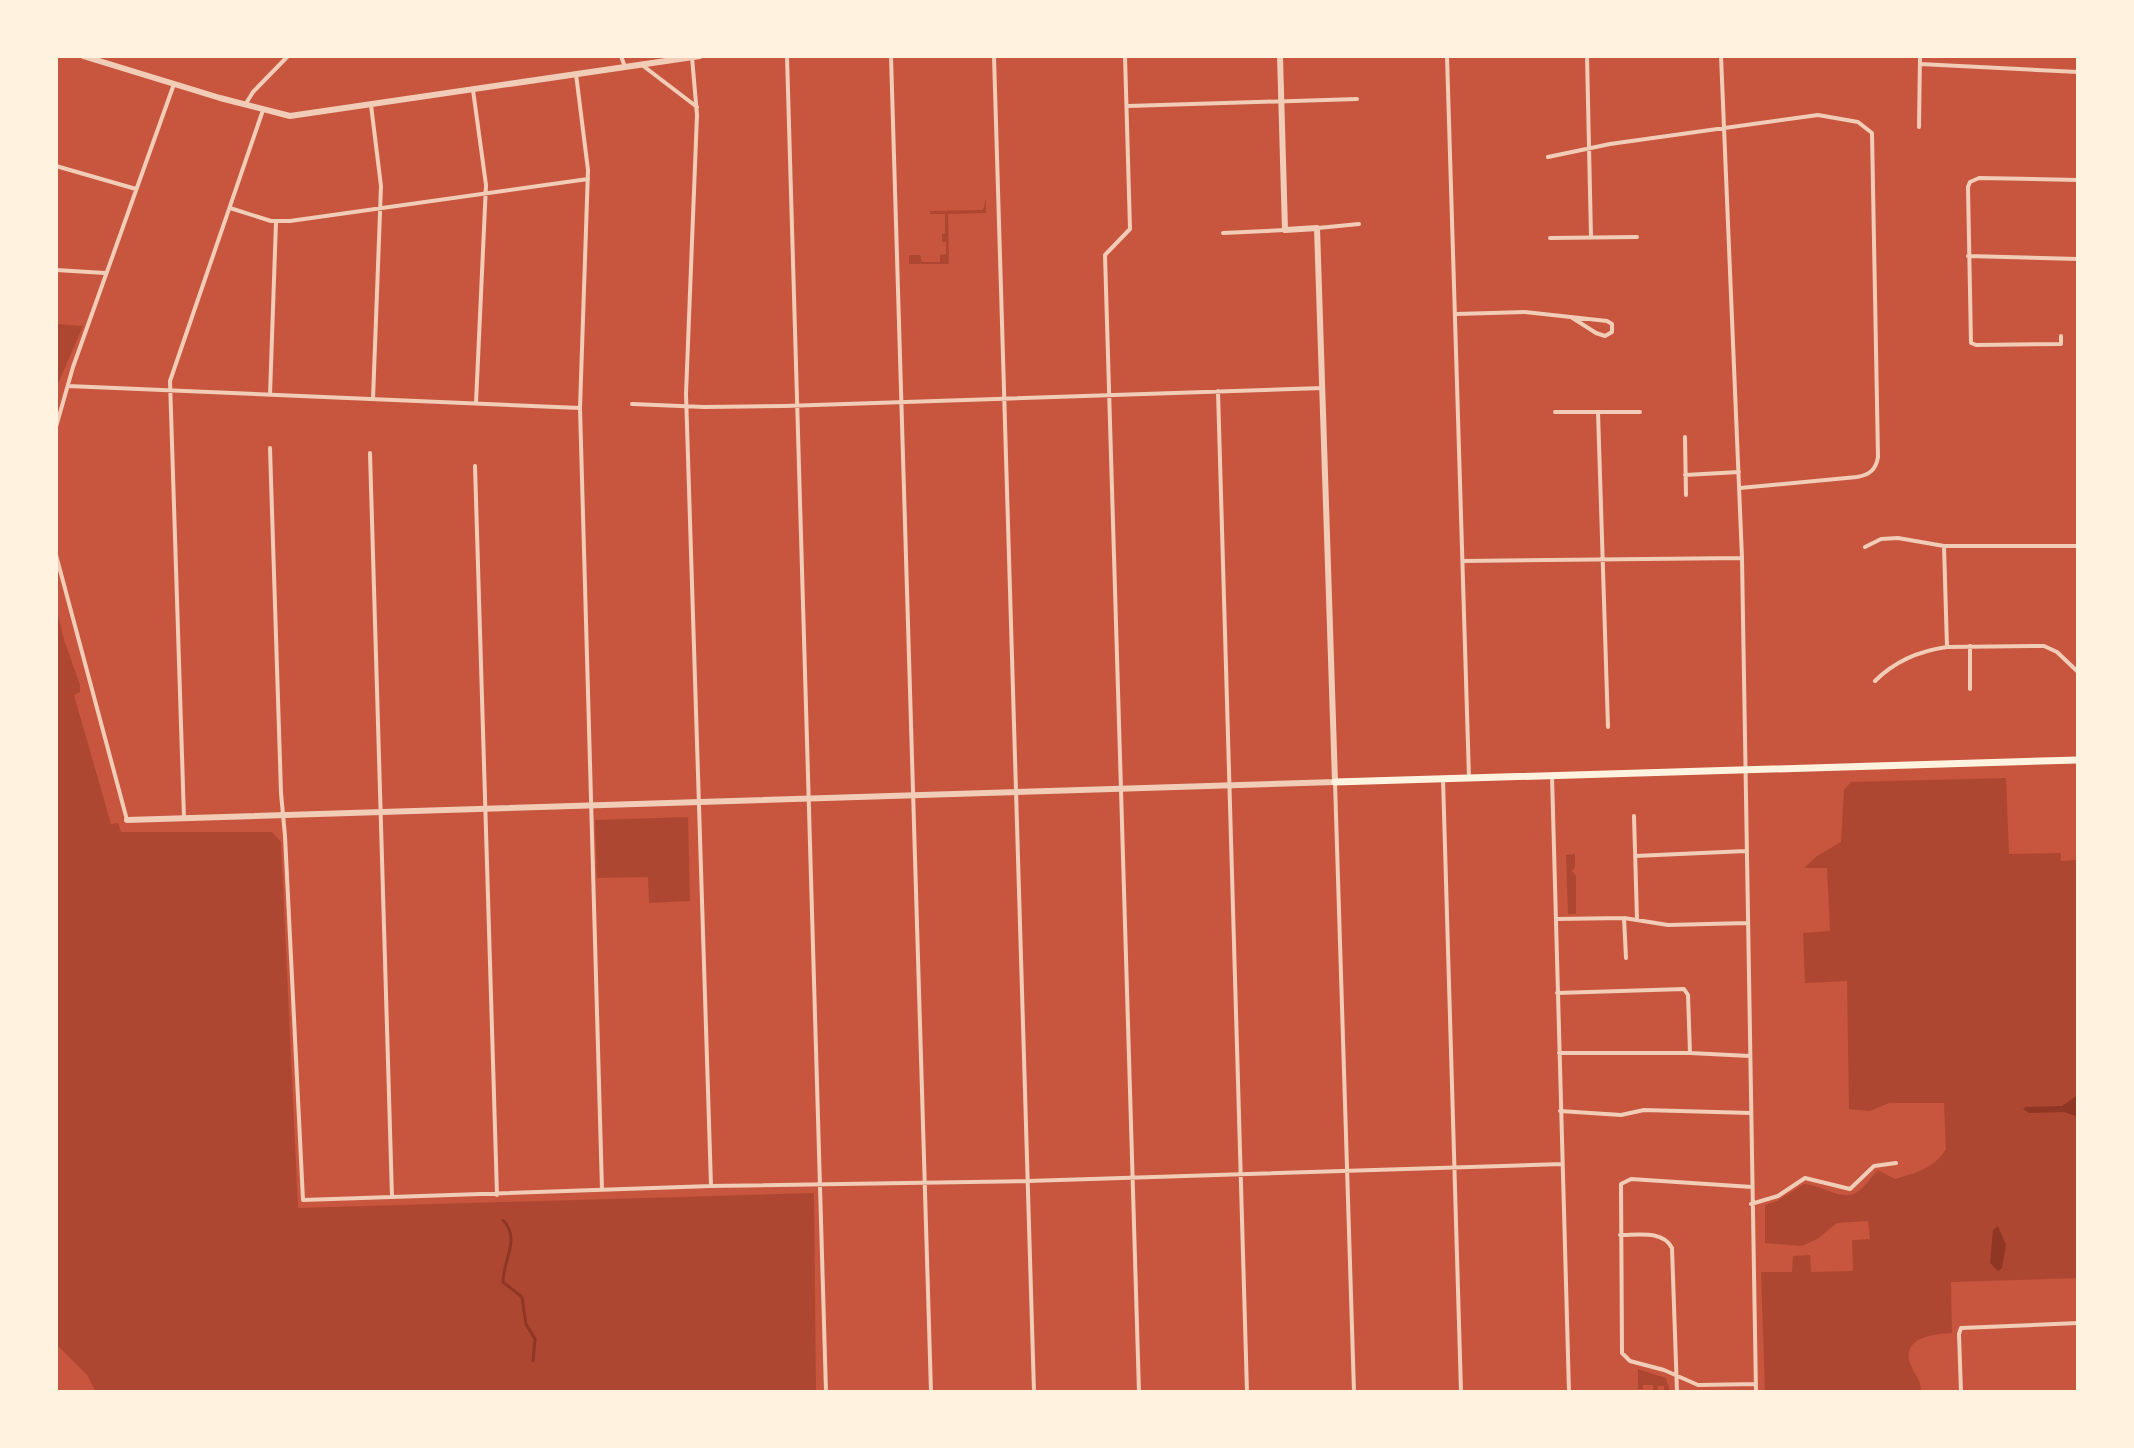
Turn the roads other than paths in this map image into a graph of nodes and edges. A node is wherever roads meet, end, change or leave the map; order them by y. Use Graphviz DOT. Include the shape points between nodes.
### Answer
graph roads {
  1 [pos="83,56"];
  2 [pos="288,56"];
  3 [pos="621,56"];
  4 [pos="787,56"];
  5 [pos="891,56"];
  6 [pos="994,56"];
  7 [pos="1125,56"];
  8 [pos="1280,56"];
  9 [pos="1447,56"];
  10 [pos="1587,56"];
  11 [pos="1721,56"];
  12 [pos="1920,56"];
  13 [pos="696,57"];
  14 [pos="1920,64"];
  15 [pos="642,65"];
  16 [pos="625,67"];
  17 [pos="2078,72"];
  18 [pos="576,74"];
  19 [pos="174,84"];
  20 [pos="473,90"];
  21 [pos="1357,99"];
  22 [pos="1282,101"];
  23 [pos="245,105"];
  24 [pos="371,105"];
  25 [pos="1127,106"];
  26 [pos="697,107"];
  27 [pos="263,110"];
  28 [pos="1724,127"];
  29 [pos="1919,127"];
  30 [pos="1590,148"];
  31 [pos="1548,157"];
  32 [pos="56,166"];
  33 [pos="588,179"];
  34 [pos="2078,180"];
  35 [pos="136,189"];
  36 [pos="486,194"];
  37 [pos="230,208"];
  38 [pos="381,209"];
  39 [pos="276,222"];
  40 [pos="1359,224"];
  41 [pos="1317,228"];
  42 [pos="1285,230"];
  43 [pos="1223,233"];
  44 [pos="1591,237"];
  45 [pos="1637,237"];
  46 [pos="1550,238"];
  47 [pos="1968,256"];
  48 [pos="2078,259"];
  49 [pos="56,270"];
  50 [pos="106,273"];
  51 [pos="1456,314"];
  52 [pos="1571,317"];
  53 [pos="2061,336"];
  54 [pos="68,386"];
  55 [pos="1323,388"];
  56 [pos="169,390"];
  57 [pos="1218,391"];
  58 [pos="1110,394"];
  59 [pos="270,395"];
  60 [pos="1004,397"];
  61 [pos="373,399"];
  62 [pos="901,402"];
  63 [pos="476,403"];
  64 [pos="632,404"];
  65 [pos="687,406"];
  66 [pos="796,406"];
  67 [pos="580,408"];
  68 [pos="1555,412"];
  69 [pos="1598,412"];
  70 [pos="1640,412"];
  71 [pos="56,427"];
  72 [pos="1685,437"];
  73 [pos="270,448"];
  74 [pos="370,453"];
  75 [pos="475,466"];
  76 [pos="1739,472"];
  77 [pos="1685,475"];
  78 [pos="1740,488"];
  79 [pos="1686,495"];
  80 [pos="1944,546"];
  81 [pos="2078,546"];
  82 [pos="1865,547"];
  83 [pos="56,555"];
  84 [pos="1742,558"];
  85 [pos="1602,559"];
  86 [pos="1463,561"];
  87 [pos="1970,646"];
  88 [pos="1947,647"];
  89 [pos="2078,672"];
  90 [pos="1875,681"];
  91 [pos="1970,689"];
  92 [pos="1608,727"];
  93 [pos="2078,760"];
  94 [pos="1746,770"];
  95 [pos="1552,776"];
  96 [pos="1469,778"];
  97 [pos="1443,779"];
  98 [pos="1335,782"];
  99 [pos="1229,786"];
  100 [pos="1121,789"];
  101 [pos="1017,792"];
  102 [pos="913,795"];
  103 [pos="808,798"];
  104 [pos="698,802"];
  105 [pos="590,805"];
  106 [pos="485,809"];
  107 [pos="380,812"];
  108 [pos="283,815"];
  109 [pos="1634,816"];
  110 [pos="184,818"];
  111 [pos="127,820"];
  112 [pos="1746,851"];
  113 [pos="1635,856"];
  114 [pos="1624,918"];
  115 [pos="1556,919"];
  116 [pos="1637,919"];
  117 [pos="1747,923"];
  118 [pos="1626,958"];
  119 [pos="1557,993"];
  120 [pos="1559,1053"];
  121 [pos="1690,1053"];
  122 [pos="1750,1056"];
  123 [pos="1560,1111"];
  124 [pos="1751,1113"];
  125 [pos="1896,1163"];
  126 [pos="1562,1164"];
  127 [pos="1454,1168"];
  128 [pos="1347,1171"];
  129 [pos="1240,1174"];
  130 [pos="1133,1177"];
  131 [pos="1028,1181"];
  132 [pos="925,1183"];
  133 [pos="821,1184"];
  134 [pos="711,1186"];
  135 [pos="1752,1187"];
  136 [pos="602,1190"];
  137 [pos="497,1195"];
  138 [pos="392,1197"];
  139 [pos="1751,1204"];
  140 [pos="1620,1235"];
  141 [pos="2078,1323"];
  142 [pos="1677,1375"];
  143 [pos="1756,1384"];
  144 [pos="826,1392"];
  145 [pos="931,1392"];
  146 [pos="1034,1392"];
  147 [pos="1139,1392"];
  148 [pos="1247,1392"];
  149 [pos="1354,1392"];
  150 [pos="1461,1392"];
  151 [pos="1569,1392"];
  152 [pos="1677,1392"];
  153 [pos="1756,1392"];
  154 [pos="1961,1392"];
  1 -- 19 [label="street"];
  2 -- 23 [label="street"];
  3 -- 16 [label="street"];
  4 -- 66 [label="street"];
  5 -- 62 [label="street"];
  6 -- 60 [label="street"];
  7 -- 25 [label="street"];
  8 -- 22 [label="street"];
  9 -- 51 [label="street"];
  10 -- 30 [label="street"];
  11 -- 28 [label="street"];
  12 -- 14 [label="street"];
  13 -- 15 [label="street"];
  13 -- 26 [label="street"];
  14 -- 17 [label="street"];
  14 -- 29 [label="street"];
  15 -- 16 [label="street"];
  15 -- 26 [label="street"];
  16 -- 18 [label="street"];
  18 -- 20 [label="street"];
  18 -- 33 [label="street"];
  19 -- 23 [label="street"];
  19 -- 35 [label="street"];
  20 -- 24 [label="street"];
  20 -- 36 [label="street"];
  21 -- 22 [label="street"];
  22 -- 25 [label="street"];
  22 -- 42 [label="street"];
  23 -- 27 [label="street"];
  24 -- 27 [label="street" via="290,116"];
  24 -- 38 [label="street"];
  25 -- 58 [label="street" via="1130,229 1105,255"];
  26 -- 65 [label="street"];
  27 -- 37 [label="street"];
  28 -- 30 [label="street"];
  28 -- 76 [label="street"];
  28 -- 78 [label="street" via="1821,115 1862,124 1873,136 1878,460 1865,475"];
  30 -- 31 [label="street"];
  30 -- 44 [label="street"];
  32 -- 35 [label="street"];
  33 -- 36 [label="street"];
  33 -- 67 [label="street"];
  34 -- 47 [label="street" via="1974,179 1968,187"];
  35 -- 50 [label="street"];
  36 -- 38 [label="street"];
  36 -- 63 [label="street"];
  37 -- 39 [label="street"];
  37 -- 56 [label="street"];
  38 -- 39 [label="street"];
  38 -- 61 [label="street"];
  39 -- 59 [label="street"];
  40 -- 41 [label="street"];
  41 -- 42 [label="street"];
  41 -- 55 [label="street"];
  42 -- 43 [label="street"];
  44 -- 45 [label="street"];
  44 -- 46 [label="street"];
  47 -- 48 [label="street"];
  47 -- 53 [label="street" via="1971,343 2061,344"];
  49 -- 50 [label="street"];
  50 -- 54 [label="street"];
  51 -- 52 [label="street"];
  51 -- 86 [label="street"];
  52 -- 52 [label="street" via="1607,321 1612,332 1596,333"];
  54 -- 56 [label="street"];
  54 -- 71 [label="street"];
  55 -- 57 [label="street"];
  55 -- 98 [label="street"];
  56 -- 59 [label="street"];
  56 -- 110 [label="street"];
  57 -- 58 [label="street"];
  57 -- 99 [label="street"];
  58 -- 60 [label="street"];
  58 -- 100 [label="street"];
  59 -- 61 [label="street"];
  60 -- 62 [label="street"];
  60 -- 101 [label="street"];
  61 -- 63 [label="street"];
  62 -- 66 [label="street"];
  62 -- 102 [label="street"];
  63 -- 67 [label="street"];
  64 -- 65 [label="street"];
  65 -- 66 [label="street"];
  65 -- 104 [label="street"];
  66 -- 103 [label="street"];
  67 -- 105 [label="street"];
  68 -- 69 [label="street"];
  69 -- 70 [label="street"];
  69 -- 85 [label="street"];
  72 -- 77 [label="street"];
  73 -- 108 [label="street"];
  74 -- 107 [label="street"];
  75 -- 106 [label="street"];
  76 -- 77 [label="street"];
  76 -- 78 [label="street"];
  77 -- 79 [label="street"];
  78 -- 84 [label="street"];
  80 -- 81 [label="street"];
  80 -- 82 [label="street" via="1898,538"];
  80 -- 88 [label="street"];
  83 -- 111 [label="street"];
  84 -- 85 [label="street"];
  84 -- 94 [label="street"];
  85 -- 86 [label="street"];
  85 -- 92 [label="street"];
  86 -- 96 [label="street"];
  87 -- 88 [label="street"];
  87 -- 89 [label="street" via="2044,646"];
  87 -- 91 [label="street"];
  88 -- 90 [label="street" via="1905,658"];
  93 -- 94 [label="main road"];
  94 -- 95 [label="main road"];
  94 -- 112 [label="street"];
  95 -- 96 [label="main road"];
  95 -- 115 [label="street"];
  96 -- 97 [label="main road"];
  97 -- 98 [label="main road"];
  97 -- 127 [label="street"];
  98 -- 99 [label="street"];
  98 -- 128 [label="street"];
  99 -- 100 [label="street"];
  99 -- 129 [label="street"];
  100 -- 101 [label="street"];
  100 -- 130 [label="street"];
  101 -- 102 [label="street"];
  101 -- 131 [label="street"];
  102 -- 103 [label="street"];
  102 -- 132 [label="street"];
  103 -- 104 [label="street"];
  103 -- 133 [label="street"];
  104 -- 105 [label="street"];
  104 -- 134 [label="street"];
  105 -- 106 [label="street"];
  105 -- 136 [label="street"];
  106 -- 107 [label="street"];
  106 -- 137 [label="street"];
  107 -- 108 [label="street"];
  107 -- 138 [label="street"];
  108 -- 110 [label="street"];
  108 -- 138 [label="street" via="303,1200"];
  109 -- 113 [label="street"];
  110 -- 111 [label="street"];
  112 -- 113 [label="street"];
  112 -- 117 [label="street"];
  113 -- 116 [label="street"];
  114 -- 115 [label="street"];
  114 -- 116 [label="street"];
  114 -- 118 [label="street"];
  115 -- 119 [label="street"];
  116 -- 117 [label="street" via="1668,925"];
  117 -- 122 [label="street"];
  119 -- 120 [label="street"];
  119 -- 121 [label="street" via="1686,990"];
  120 -- 121 [label="street"];
  120 -- 123 [label="street"];
  121 -- 122 [label="street"];
  122 -- 124 [label="street"];
  123 -- 124 [label="street"];
  123 -- 126 [label="street"];
  124 -- 135 [label="street"];
  125 -- 139 [label="street" via="1874,1166 1850,1189 1805,1178 1778,1196"];
  126 -- 127 [label="street"];
  126 -- 151 [label="street"];
  127 -- 128 [label="street"];
  127 -- 150 [label="street"];
  128 -- 129 [label="street"];
  128 -- 149 [label="street"];
  129 -- 130 [label="street"];
  129 -- 148 [label="street"];
  130 -- 131 [label="street"];
  130 -- 147 [label="street"];
  131 -- 132 [label="street"];
  131 -- 146 [label="street"];
  132 -- 133 [label="street"];
  132 -- 145 [label="street"];
  133 -- 134 [label="street"];
  133 -- 144 [label="street"];
  134 -- 136 [label="street"];
  135 -- 139 [label="street"];
  135 -- 140 [label="street" via="1627,1180 1620,1187"];
  136 -- 137 [label="street"];
  137 -- 138 [label="street"];
  139 -- 143 [label="street"];
  140 -- 142 [label="street" via="1623,1355"];
  140 -- 142 [label="street" via="1657,1236 1670,1243"];
  141 -- 154 [label="street" via="1961,1328"];
  142 -- 143 [label="street" via="1698,1385"];
  142 -- 152 [label="street"];
  143 -- 153 [label="street"];
}
